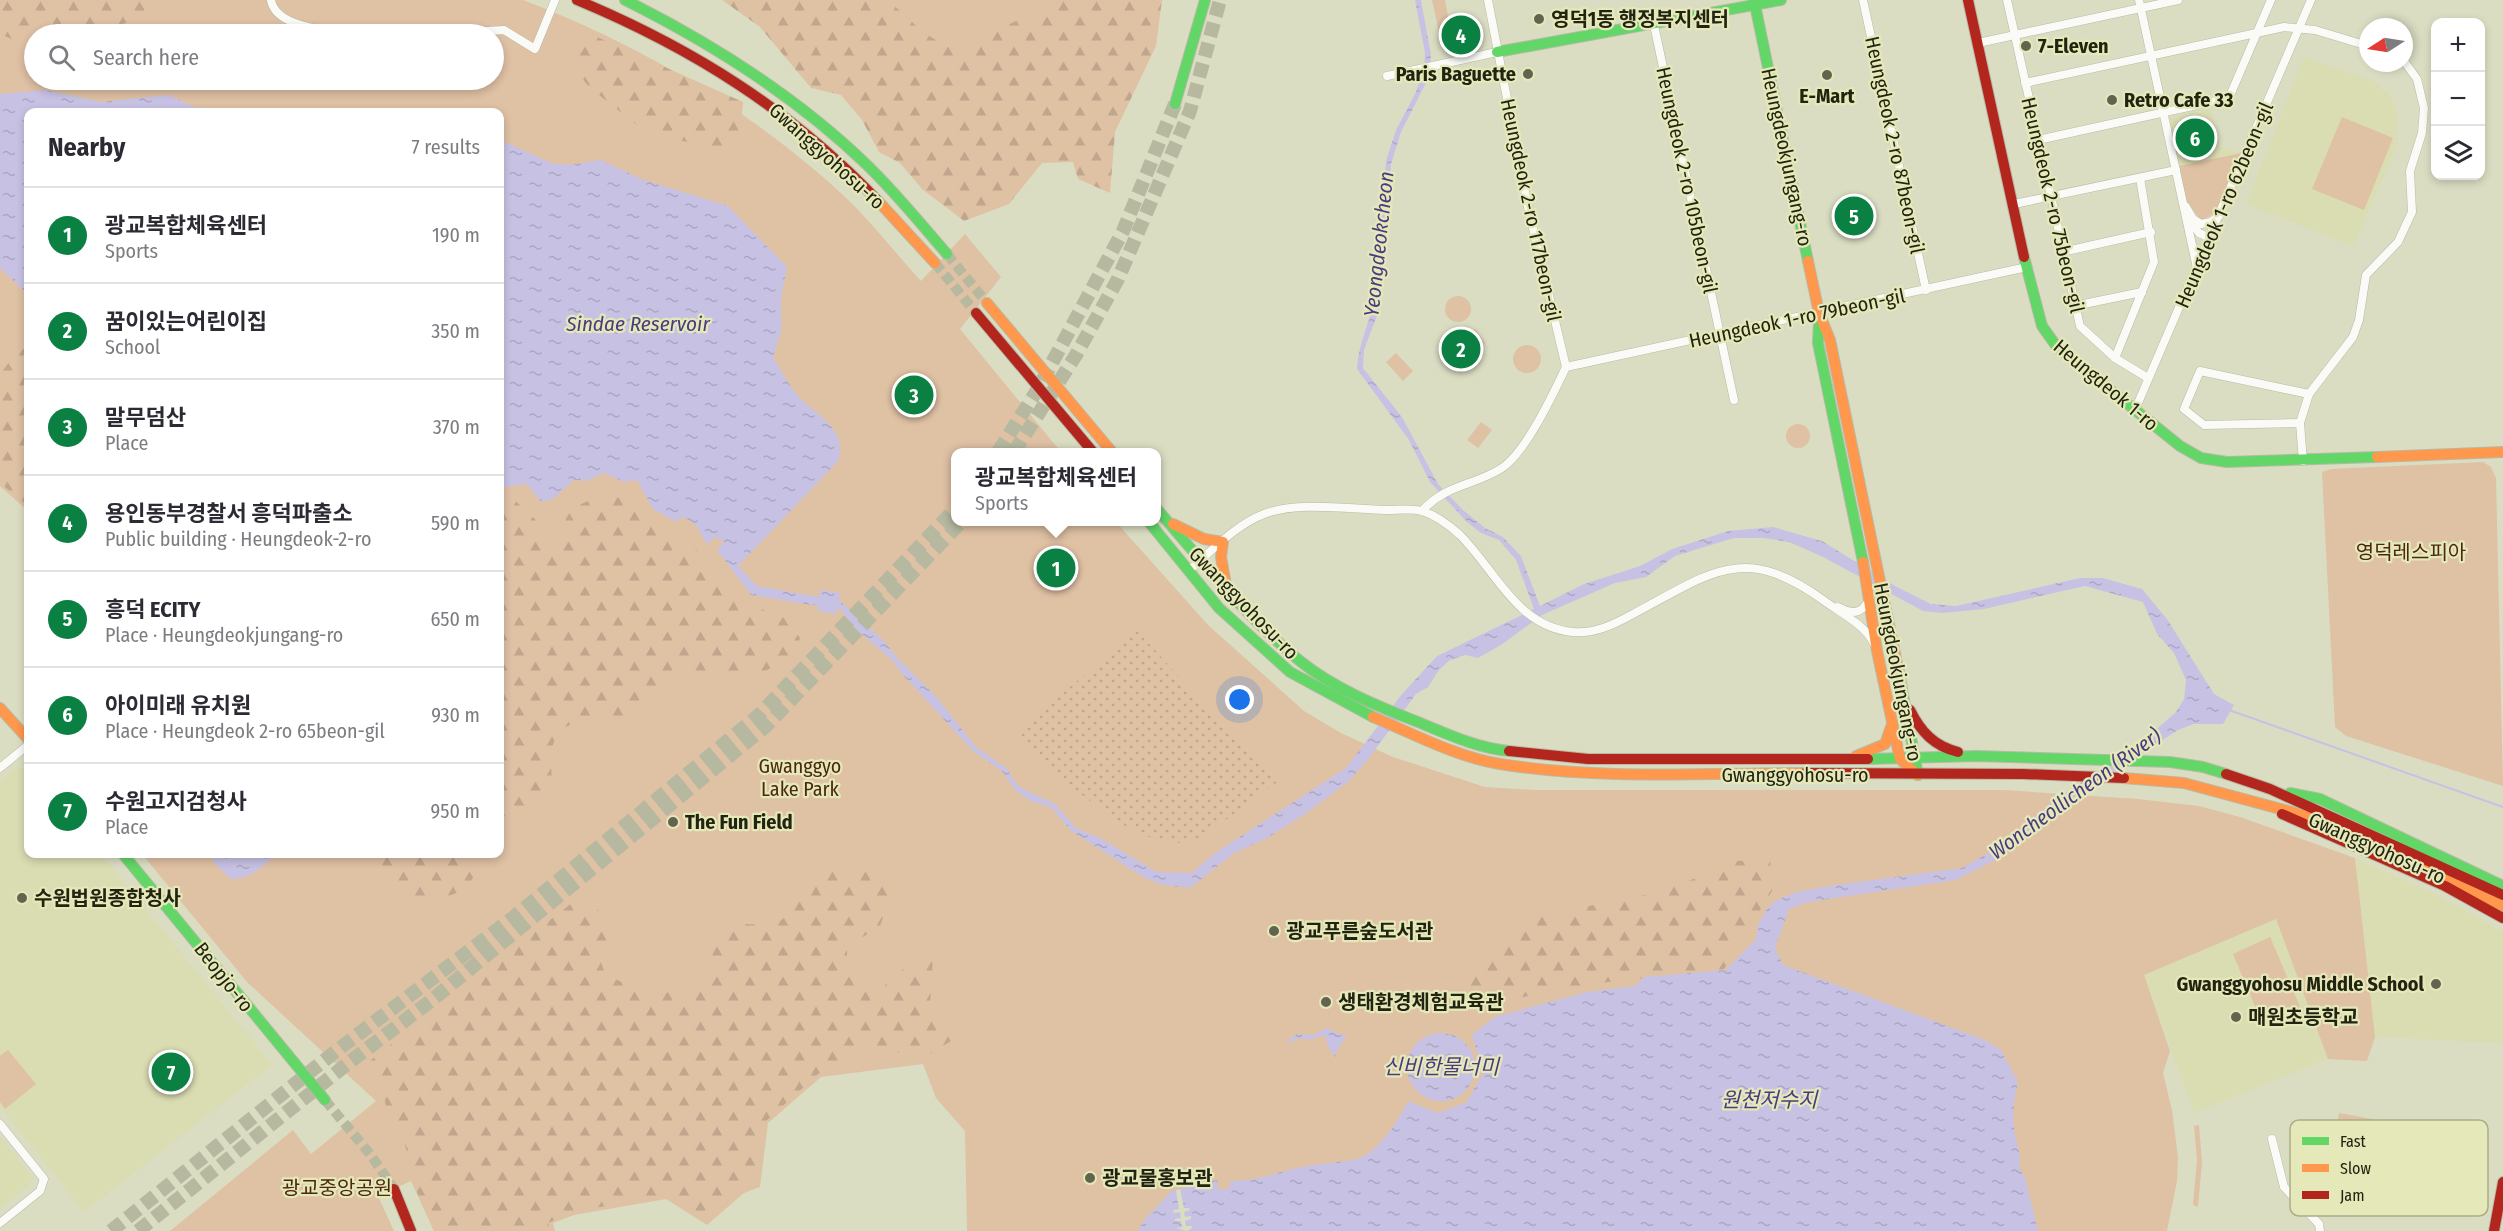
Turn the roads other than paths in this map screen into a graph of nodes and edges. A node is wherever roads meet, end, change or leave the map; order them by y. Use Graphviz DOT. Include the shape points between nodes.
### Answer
graph roads {
  1 [pos="271,0"];
  2 [pos="555,0"];
  3 [pos="625,0"];
  4 [pos="1205,0"];
  5 [pos="1488,0"];
  6 [pos="1781,0"];
  7 [pos="1863,0"];
  8 [pos="1968,0"];
  9 [pos="2007,0"];
  10 [pos="2178,0"];
  11 [pos="2271,0"];
  12 [pos="2312,0"];
  13 [pos="579,1"];
  14 [pos="1755,3"];
  15 [pos="2140,4"];
  16 [pos="300,24"];
  17 [pos="1654,25"];
  18 [pos="2300,27"];
  19 [pos="504,30"];
  20 [pos="2256,32"];
  21 [pos="2015,36"];
  22 [pos="1978,43"];
  23 [pos="2359,43"];
  24 [pos="1497,52"];
  25 [pos="2151,56"];
  26 [pos="2412,72"];
  27 [pos="1387,76"];
  28 [pos="2025,82"];
  29 [pos="1175,104"];
  30 [pos="2164,112"];
  31 [pos="2038,140"];
  32 [pos="2176,170"];
  33 [pos="2140,178"];
  34 [pos="2050,196"];
  35 [pos="2183,200"];
  36 [pos="2014,204"];
  37 [pos="2221,214"];
  38 [pos="2151,232"];
  39 [pos="2210,238"];
  40 [pos="2062,252"];
  41 [pos="946,254"];
  42 [pos="935,263"];
  43 [pos="2027,267"];
  44 [pos="2197,268"];
  45 [pos="1926,290"];
  46 [pos="2142,292"];
  47 [pos="987,303"];
  48 [pos="2074,306"];
  49 [pos="976,313"];
  50 [pos="1819,314"];
  51 [pos="1719,335"];
  52 [pos="2115,358"];
  53 [pos="1566,367"];
  54 [pos="2148,378"];
  55 [pos="2309,394"];
  56 [pos="1734,400"];
  57 [pos="2134,410"];
  58 [pos="2300,423"];
  59 [pos="1089,448"];
  60 [pos="1108,448"];
  61 [pos="2503,452"];
  62 [pos="2303,460"];
  63 [pos="1422,511"];
  64 [pos="1161,514"];
  65 [pos="1167,521"];
  66 [pos="1152,526"];
  67 [pos="1223,542"];
  68 [pos="1202,560"];
  69 [pos="1188,571"];
  70 [pos="1228,591"];
  71 [pos="1820,599"];
  72 [pos="1870,599"];
  73 [pos="1877,651"];
  74 [pos="1904,696"];
  75 [pos="0,708"];
  76 [pos="1890,714"];
  77 [pos="24,735"];
  78 [pos="24,748"];
  79 [pos="1976,756"];
  80 [pos="1847,758"];
  81 [pos="1915,758"];
  82 [pos="1900,759"];
  83 [pos="0,768"];
  84 [pos="1918,775"];
  85 [pos="2270,789"];
  86 [pos="2263,804"];
  87 [pos="126,858"];
  88 [pos="2503,886"];
  89 [pos="2503,895"];
  90 [pos="2503,906"];
  91 [pos="2503,918"];
  92 [pos="325,1100"];
  93 [pos="0,1124"];
  94 [pos="2272,1139"];
  95 [pos="2503,1182"];
  96 [pos="394,1189"];
  97 [pos="2290,1193"];
  98 [pos="2311,1216"];
  99 [pos="0,1223"];
  100 [pos="411,1231"];
  101 [pos="2320,1231"];
  102 [pos="2494,1231"];
  1 -- 16 [label="street" via="279,16"];
  2 -- 19 [label="street" via="534,49"];
  3 -- 41 [label="main road, Gwanggyohosu-ro" via="743,65 814,119 895,194"];
  4 -- 29 [label="main road"];
  5 -- 24 [label="street, Heungdeok 2-ro 117beon-gil"];
  6 -- 14 [label="main road"];
  7 -- 45 [label="street, Heungdeok 2-ro 87beon-gil"];
  8 -- 22 [label="main road, Heungdeok 1-ro"];
  9 -- 21 [label="street, Heungdeok 2-ro 75beon-gil"];
  10 -- 15 [label="street"];
  11 -- 20 [label="street"];
  12 -- 18 [label="street, Heungdeok 1-ro 62beon-gil"];
  13 -- 42 [label="main road, Gwanggyohosu-ro" via="657,34 768,102 844,167"];
  14 -- 17 [label="main road"];
  14 -- 50 [label="main road, Heungdeokjungang-ro"];
  15 -- 21 [label="street"];
  15 -- 25 [label="street"];
  17 -- 24 [label="main road"];
  17 -- 51 [label="street, Heungdeok 2-ro 105beon-gil"];
  18 -- 20 [label="street"];
  18 -- 23 [label="street"];
  18 -- 37 [label="street, Heungdeok 1-ro 62beon-gil"];
  20 -- 25 [label="street"];
  20 -- 30 [label="street" via="2229,98"];
  21 -- 22 [label="street"];
  21 -- 28 [label="street, Heungdeok 2-ro 75beon-gil"];
  22 -- 36 [label="main road, Heungdeok 1-ro"];
  24 -- 27 [label="street"];
  24 -- 53 [label="street, Heungdeok 2-ro 117beon-gil"];
  25 -- 28 [label="street"];
  25 -- 30 [label="street"];
  26 -- 55 [label="street" via="2424,108 2422,133 2410,171 2411,217 2398,242 2366,275 2353,337"];
  28 -- 31 [label="street, Heungdeok 2-ro 75beon-gil"];
  30 -- 31 [label="street"];
  30 -- 32 [label="street"];
  31 -- 34 [label="street, Heungdeok 2-ro 75beon-gil"];
  32 -- 33 [label="street"];
  32 -- 35 [label="street"];
  33 -- 34 [label="street"];
  33 -- 38 [label="street"];
  34 -- 36 [label="street"];
  34 -- 40 [label="street, Heungdeok 2-ro 75beon-gil"];
  35 -- 37 [label="street" via="2193,219 2201,224"];
  35 -- 39 [label="street" via="2192,224"];
  35 -- 44 [label="street"];
  36 -- 43 [label="main road, Heungdeok 1-ro"];
  37 -- 39 [label="street, Heungdeok 1-ro 62beon-gil"];
  38 -- 40 [label="street"];
  38 -- 46 [label="street" via="2154,262"];
  39 -- 44 [label="street, Heungdeok 1-ro 62beon-gil"];
  40 -- 48 [label="street, Heungdeok 2-ro 75beon-gil"];
  43 -- 45 [label="street, Heungdeok 1-ro 79beon-gil"];
  43 -- 57 [label="main road, Heungdeok 1-ro" via="2042,326 2057,347"];
  44 -- 54 [label="street, Heungdeok 1-ro 62beon-gil"];
  45 -- 50 [label="street, Heungdeok 1-ro 79beon-gil"];
  46 -- 48 [label="street"];
  46 -- 52 [label="street"];
  47 -- 60 [label="main road"];
  48 -- 52 [label="street, Heungdeok 2-ro 75beon-gil" via="2080,326"];
  49 -- 59 [label="main road"];
  50 -- 51 [label="street, Heungdeok 1-ro 79beon-gil"];
  50 -- 72 [label="main road, Heungdeokjungang-ro" via="1818,343"];
  50 -- 74 [label="main road, Heungdeokjungang-ro" via="1830,340"];
  51 -- 53 [label="street, Heungdeok 1-ro 79beon-gil"];
  51 -- 56 [label="street, Heungdeok 2-ro 105beon-gil"];
  52 -- 54 [label="street, Heungdeok 2-ro 75beon-gil"];
  53 -- 63 [label="street" via="1547,407 1502,468 1434,497"];
  54 -- 57 [label="street, Heungdeok 1-ro 62beon-gil"];
  55 -- 58 [label="street"];
  55 -- 58 [label="street" via="2200,371 2184,409 2204,425"];
  57 -- 62 [label="main road, Heungdeok 1-ro" via="2201,458 2227,462"];
  58 -- 62 [label="street"];
  61 -- 62 [label="main road, Heungdeok 1-ro"];
  63 -- 67 [label="street" via="1277,510 1252,519"];
  63 -- 71 [label="street" via="1460,536 1509,596 1540,623 1563,631 1597,631 1708,575 1733,567 1780,574"];
  64 -- 65 [label="main road, Gwanggyohosu-ro"];
  65 -- 67 [label="main road" via="1193,535"];
  65 -- 68 [label="main road, Gwanggyohosu-ro"];
  66 -- 69 [label="main road, Gwanggyohosu-ro"];
  67 -- 68 [label="street"];
  67 -- 70 [label="main road" via="1223,575"];
  68 -- 69 [label="street"];
  68 -- 70 [label="main road, Gwanggyohosu-ro"];
  69 -- 84 [label="main road, Gwanggyohosu-ro" via="1219,608 1290,672 1363,713 1455,752 1499,764 1588,773"];
  70 -- 80 [label="main road, Gwanggyohosu-ro" via="1302,663 1371,703 1423,726 1505,751 1588,759"];
  71 -- 72 [label="street" via="1854,614 1863,610"];
  71 -- 73 [label="street" via="1860,628 1872,639"];
  72 -- 73 [label="main road, Heungdeokjungang-ro"];
  73 -- 76 [label="main road, Heungdeokjungang-ro"];
  74 -- 79 [label="main road" via="1929,741 1944,750"];
  74 -- 81 [label="main road, Heungdeokjungang-ro"];
  75 -- 77 [label="main road"];
  76 -- 80 [label="main road" via="1887,742 1881,748"];
  76 -- 82 [label="main road, Heungdeokjungang-ro"];
  78 -- 83 [label="street"];
  79 -- 81 [label="main road, Gwanggyohosu-ro"];
  79 -- 85 [label="main road, Gwanggyohosu-ro" via="2170,762 2203,767"];
  80 -- 82 [label="main road, Gwanggyohosu-ro"];
  81 -- 82 [label="main road, Gwanggyohosu-ro"];
  81 -- 84 [label="main road, Heungdeokjungang-ro"];
  82 -- 84 [label="main road, Heungdeokjungang-ro"];
  84 -- 86 [label="main road, Gwanggyohosu-ro" via="2145,779 2184,783"];
  85 -- 88 [label="main road" via="2320,799"];
  85 -- 89 [label="main road, Gwanggyohosu-ro"];
  86 -- 90 [label="main road, Gwanggyohosu-ro" via="2314,818"];
  86 -- 91 [label="main road" via="2445,886"];
  87 -- 92 [label="main road, Beopjo-ro"];
  93 -- 99 [label="street" via="44,1179 40,1191"];
  94 -- 97 [label="street" via="2284,1187"];
  95 -- 102 [label="main road"];
  96 -- 100 [label="main road"];
  98 -- 101 [label="street"];
}
